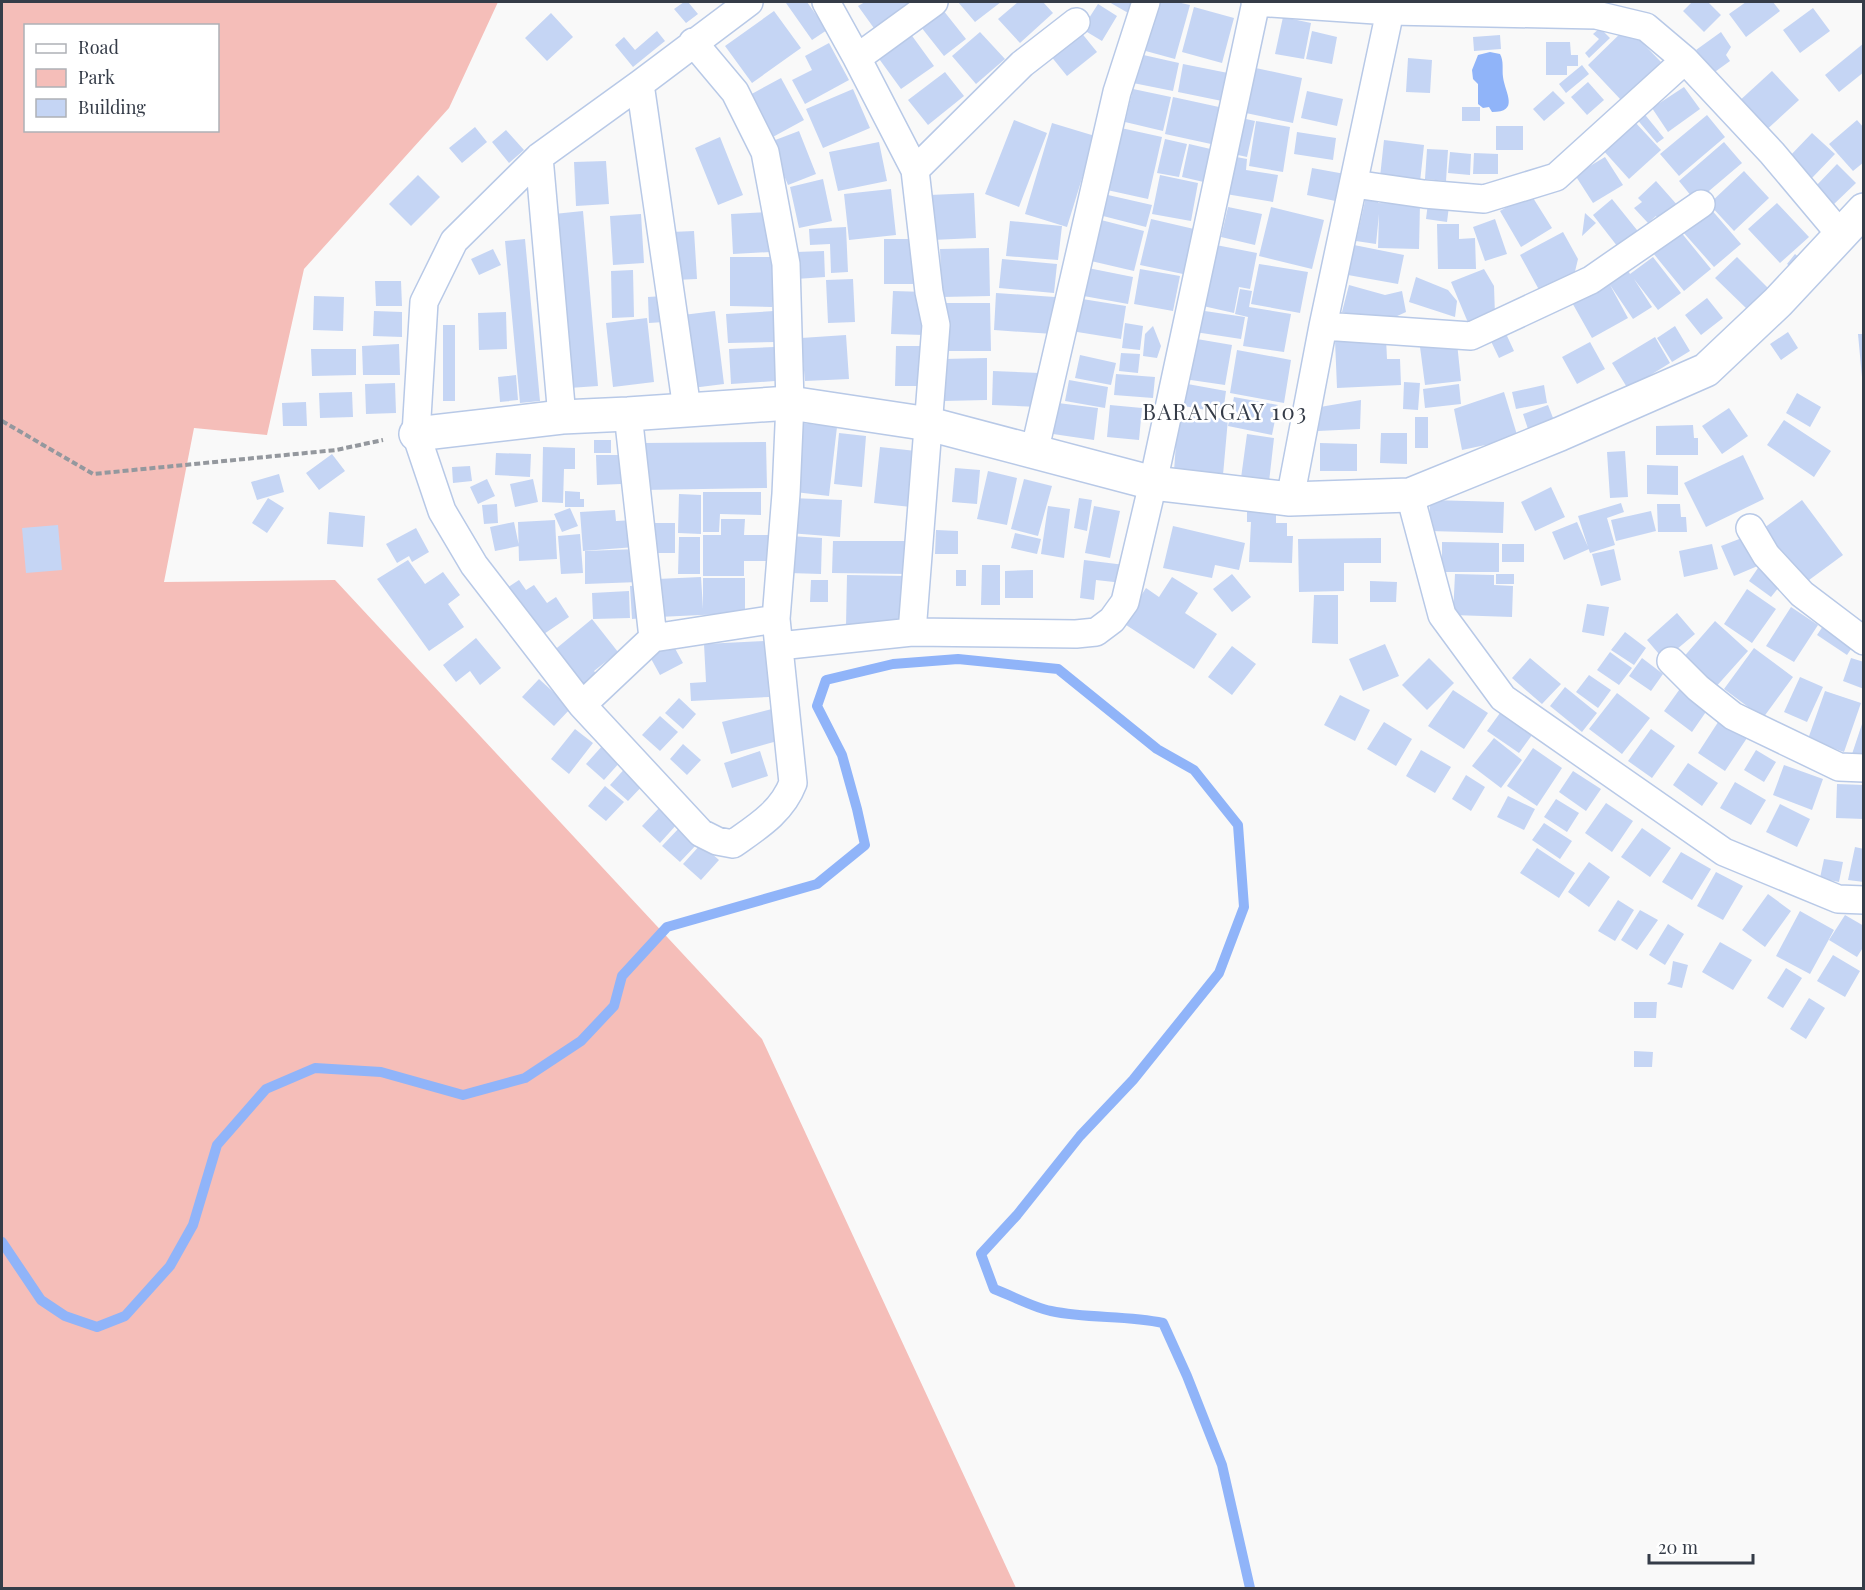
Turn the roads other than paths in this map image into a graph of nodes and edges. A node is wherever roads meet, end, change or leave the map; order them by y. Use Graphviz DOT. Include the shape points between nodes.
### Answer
graph roads {
  1 [pos="749,2"];
  2 [pos="826,2"];
  3 [pos="934,2"];
  4 [pos="1146,2"];
  5 [pos="1256,2"];
  6 [pos="1390,12"];
  7 [pos="1076,22"];
  8 [pos="693,42"];
  9 [pos="857,58"];
  10 [pos="1685,60"];
  11 [pos="640,84"];
  12 [pos="539,157"];
  13 [pos="915,170"];
  14 [pos="1354,184"];
  15 [pos="1701,204"];
  16 [pos="1863,210"];
  17 [pos="1841,235"];
  18 [pos="1323,326"];
  19 [pos="790,403"];
  20 [pos="687,409"];
  21 [pos="628,414"];
  22 [pos="562,417"];
  23 [pos="929,424"];
  24 [pos="416,434"];
  25 [pos="1034,453"];
  26 [pos="1153,483"];
  27 [pos="1410,495"];
  28 [pos="1290,499"];
  29 [pos="1750,528"];
  30 [pos="776,619"];
  31 [pos="912,632"];
  32 [pos="653,638"];
  33 [pos="1863,640"];
  34 [pos="779,646"];
  35 [pos="1671,661"];
  36 [pos="582,705"];
  37 [pos="1863,768"];
  38 [pos="1863,900"];
  1 -- 8 [label="street"];
  2 -- 9 [label="street"];
  3 -- 9 [label="street"];
  4 -- 25 [label="street" via="1118,92"];
  5 -- 6 [label="street"];
  5 -- 26 [label="street"];
  6 -- 10 [label="street" via="1596,15 1646,27"];
  6 -- 14 [label="street"];
  7 -- 13 [label="street" via="1022,64"];
  8 -- 11 [label="street"];
  8 -- 19 [label="street" via="735,92 765,152 786,264"];
  9 -- 13 [label="street"];
  10 -- 14 [label="street" via="1556,177 1484,199"];
  10 -- 17 [label="street" via="1772,153"];
  11 -- 12 [label="street"];
  11 -- 20 [label="street"];
  12 -- 22 [label="street"];
  12 -- 24 [label="street" via="454,242 424,302"];
  13 -- 23 [label="street" via="936,325"];
  14 -- 18 [label="street"];
  15 -- 18 [label="street" via="1591,280 1472,336"];
  16 -- 17 [label="street"];
  17 -- 27 [label="street" via="1778,302 1706,369"];
  18 -- 28 [label="street"];
  19 -- 20 [label="street"];
  19 -- 23 [label="street"];
  19 -- 30 [label="street"];
  20 -- 21 [label="street"];
  21 -- 22 [label="street"];
  21 -- 32 [label="street"];
  22 -- 24 [label="street"];
  23 -- 25 [label="street"];
  23 -- 31 [label="street"];
  24 -- 36 [label="street" via="442,511 474,565"];
  25 -- 26 [label="street"];
  26 -- 28 [label="street"];
  26 -- 31 [label="street" via="1125,602 1112,620 1096,632"];
  27 -- 28 [label="street"];
  27 -- 38 [label="street" via="1442,615 1503,699 1724,852 1838,899"];
  29 -- 33 [label="street" via="1766,555 1802,594"];
  30 -- 32 [label="street"];
  30 -- 34 [label="street"];
  31 -- 34 [label="street"];
  32 -- 36 [label="street"];
  34 -- 36 [label="street" via="793,783 787,798 769,818 733,844 701,833"];
  35 -- 37 [label="street" via="1733,716 1839,767"];
}
